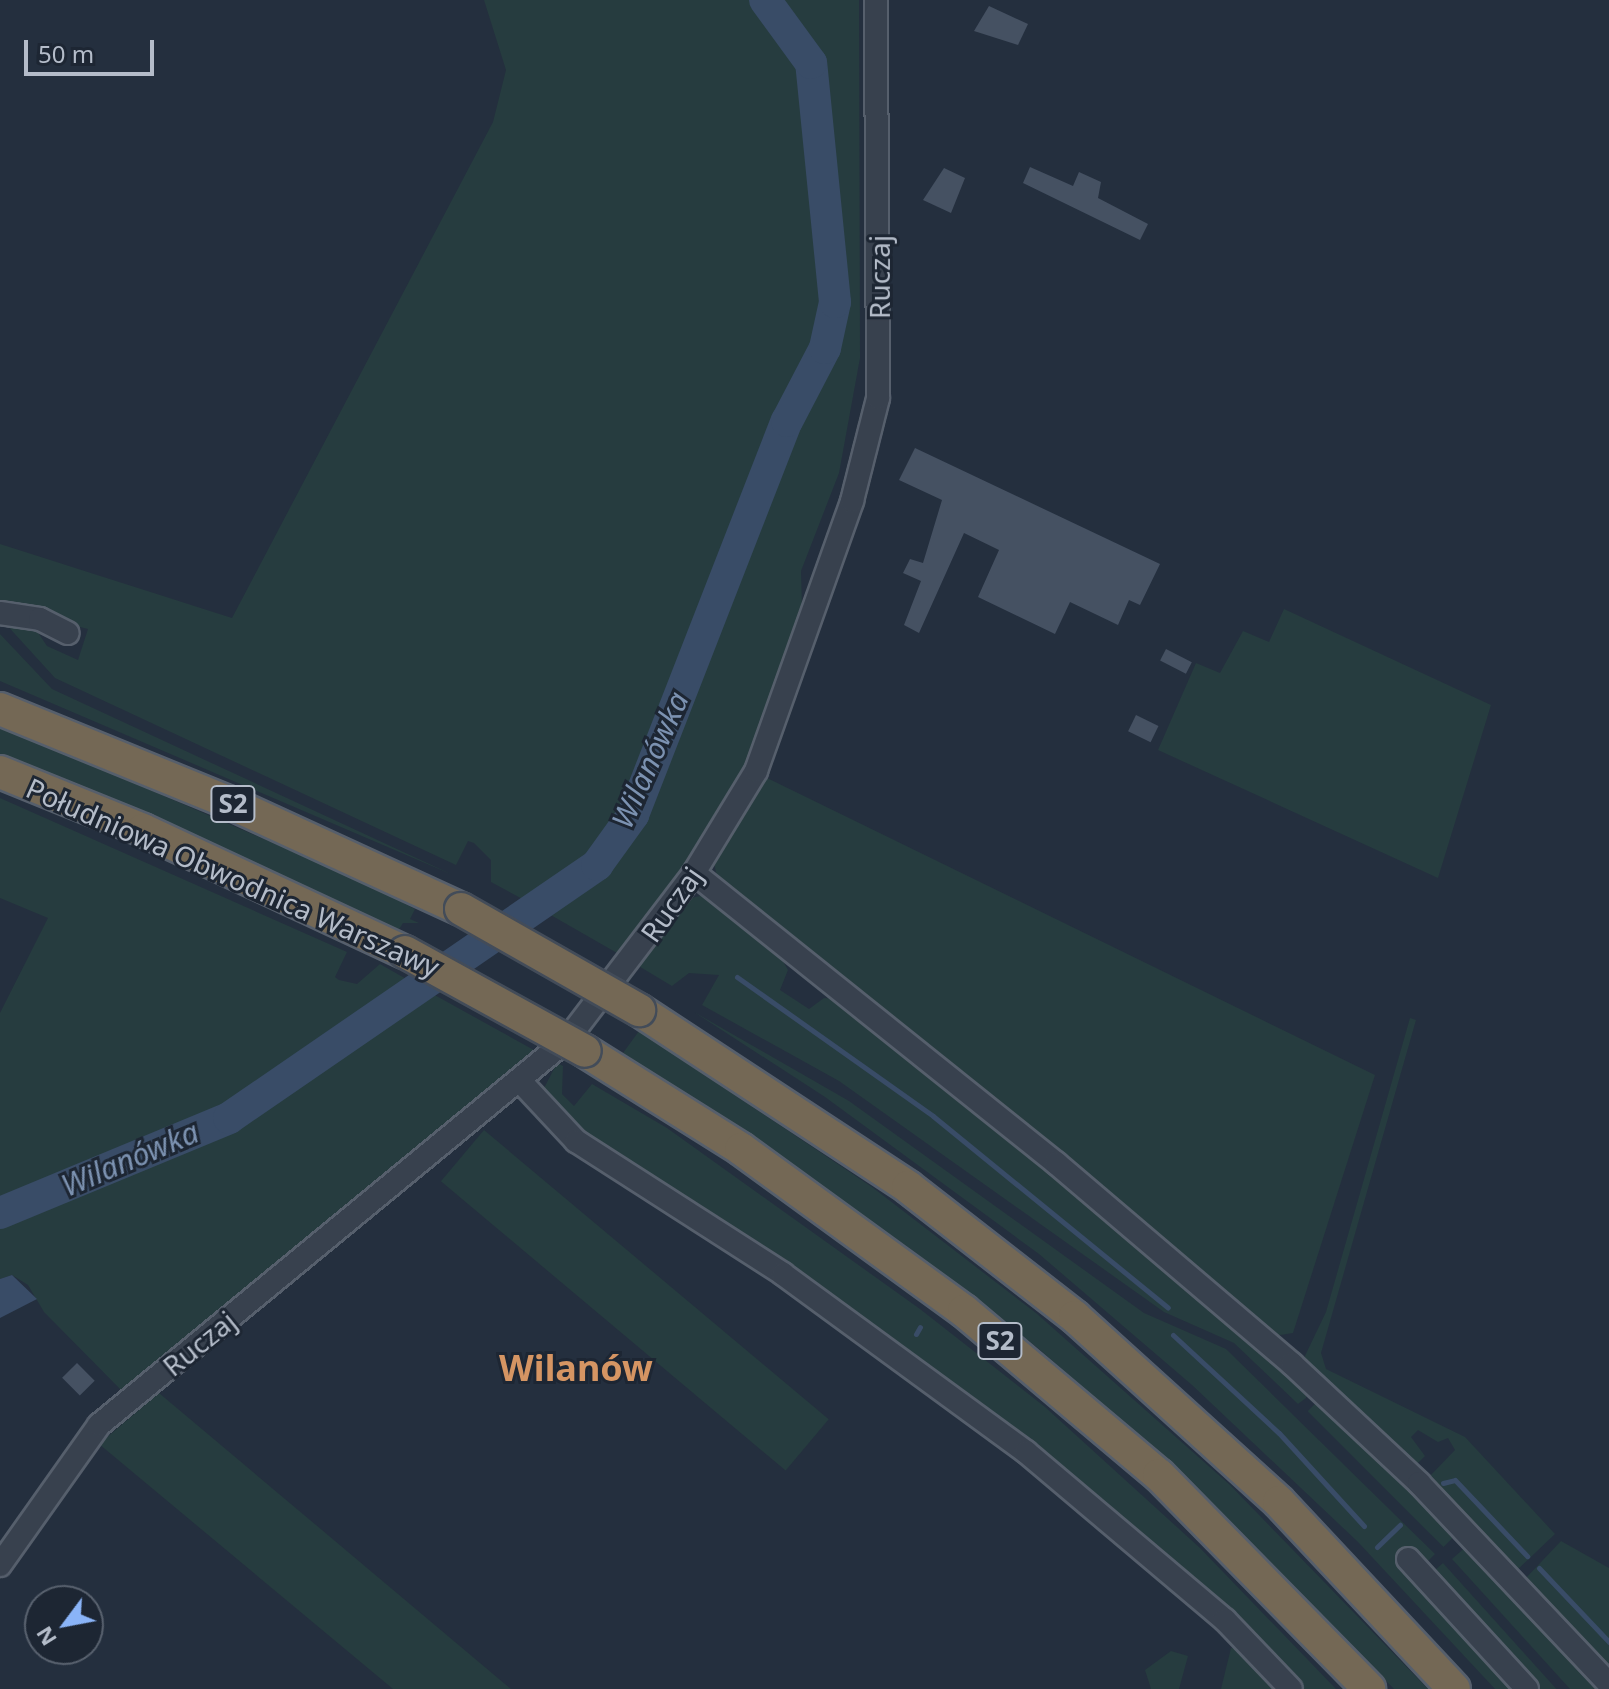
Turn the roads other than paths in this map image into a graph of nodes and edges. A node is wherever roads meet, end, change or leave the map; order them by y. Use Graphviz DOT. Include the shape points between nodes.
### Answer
graph roads {
  1 [pos="876,0"];
  2 [pos="0,613"];
  3 [pos="68,633"];
  4 [pos="0,709"];
  5 [pos="0,772"];
  6 [pos="694,873"];
  7 [pos="521,1082"];
  8 [pos="1408,1559"];
  9 [pos="0,1565"];
  10 [pos="1609,1684"];
  11 [pos="1291,1689"];
  12 [pos="1369,1689"];
  13 [pos="1454,1689"];
  14 [pos="1527,1689"];
  1 -- 6 [label="street, Ruczaj" via="881,284 871,436 768,743"];
  2 -- 3 [label="street" via="40,619"];
  4 -- 13 [label="highway, S2, bridge" via="228,802 461,909 639,1010 908,1187 1075,1317 1279,1502"];
  5 -- 12 [label="highway, Południowa Obwodnica Warszawy / S2, bridge" via="143,830 405,952 585,1051 753,1157 988,1331 1159,1475"];
  6 -- 7 [label="street, Ruczaj" via="608,992"];
  6 -- 10 [label="street" via="1056,1163 1292,1364 1419,1483"];
  7 -- 9 [label="street, Ruczaj" via="99,1425"];
  7 -- 11 [label="street" via="576,1141 783,1274 1026,1452 1225,1620"];
  8 -- 14 [label="street"];
}
